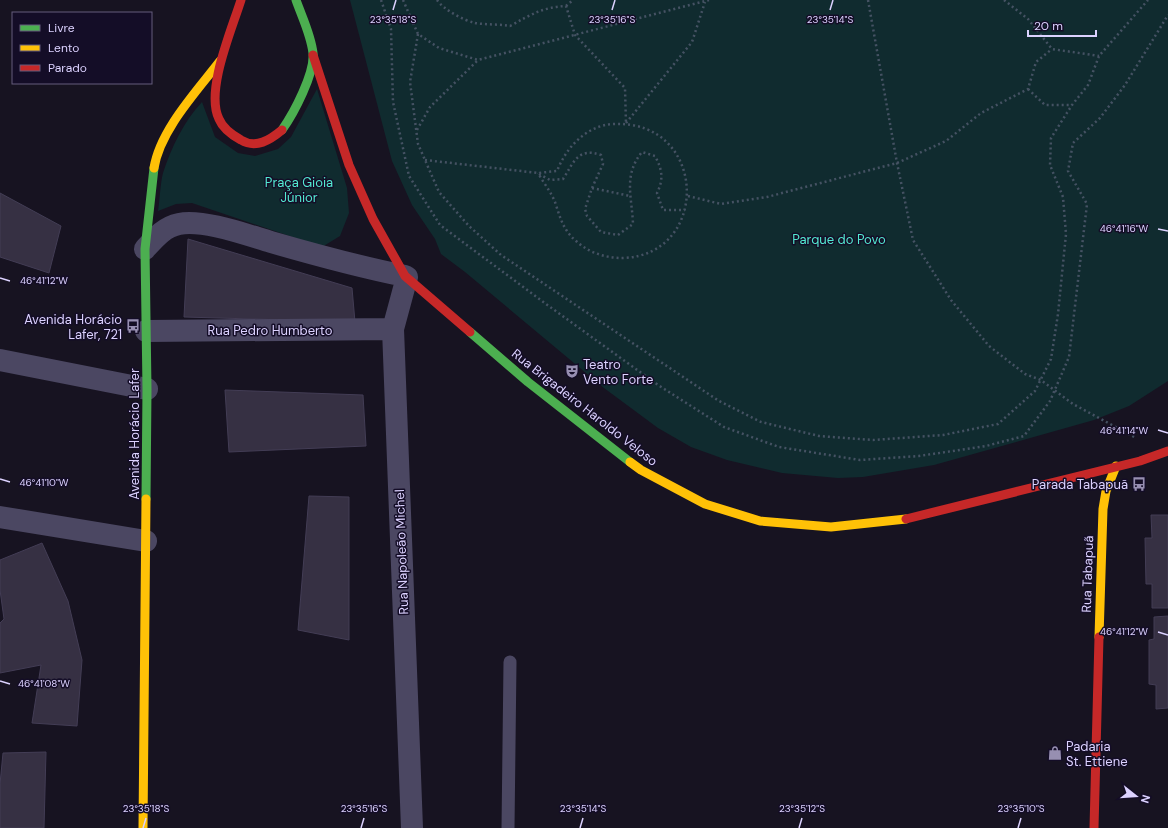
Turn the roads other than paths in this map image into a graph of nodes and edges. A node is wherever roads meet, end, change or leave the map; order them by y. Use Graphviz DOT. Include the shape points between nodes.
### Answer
graph roads {
  1 [pos="241,0"];
  2 [pos="296,0"];
  3 [pos="313,55"];
  4 [pos="220,61"];
  5 [pos="145,249"];
  6 [pos="406,276"];
  7 [pos="393,329"];
  8 [pos="146,331"];
  9 [pos="0,360"];
  10 [pos="147,388"];
  11 [pos="1168,451"];
  12 [pos="1116,466"];
  13 [pos="0,517"];
  14 [pos="146,541"];
  15 [pos="510,662"];
  16 [pos="143,828"];
  17 [pos="412,828"];
  18 [pos="508,828"];
  19 [pos="1094,828"];
  1 -- 4 [label="street"];
  2 -- 3 [label="street, Rua Brigadeiro Haroldo Veloso"];
  3 -- 4 [label="street" via="300,101 290,121 279,133 267,141 256,144 244,143 233,136 218,118 215,106"];
  3 -- 6 [label="street, Rua Brigadeiro Haroldo Veloso" via="349,165 373,219"];
  4 -- 5 [label="street, Avenida Horácio Lafer" via="177,117 156,157"];
  5 -- 6 [label="street" via="163,230 178,224 192,223 345,263"];
  5 -- 8 [label="street, Avenida Horácio Lafer"];
  6 -- 7 [label="street, Rua Napoleão Michel"];
  6 -- 12 [label="street, Rua Brigadeiro Haroldo Veloso" via="528,382 641,470 705,504 760,521 831,527 911,519"];
  7 -- 8 [label="street, Rua Pedro Humberto"];
  7 -- 17 [label="street, Rua Napoleão Michel"];
  8 -- 10 [label="street, Avenida Horácio Lafer"];
  9 -- 10 [label="street"];
  10 -- 14 [label="street, Avenida Horácio Lafer"];
  11 -- 12 [label="street, Rua Brigadeiro Haroldo Veloso"];
  12 -- 19 [label="street, Rua Tabapuã" via="1106,491 1103,509"];
  13 -- 14 [label="street"];
  14 -- 16 [label="street, Avenida Horácio Lafer"];
  15 -- 18 [label="lane"];
}
